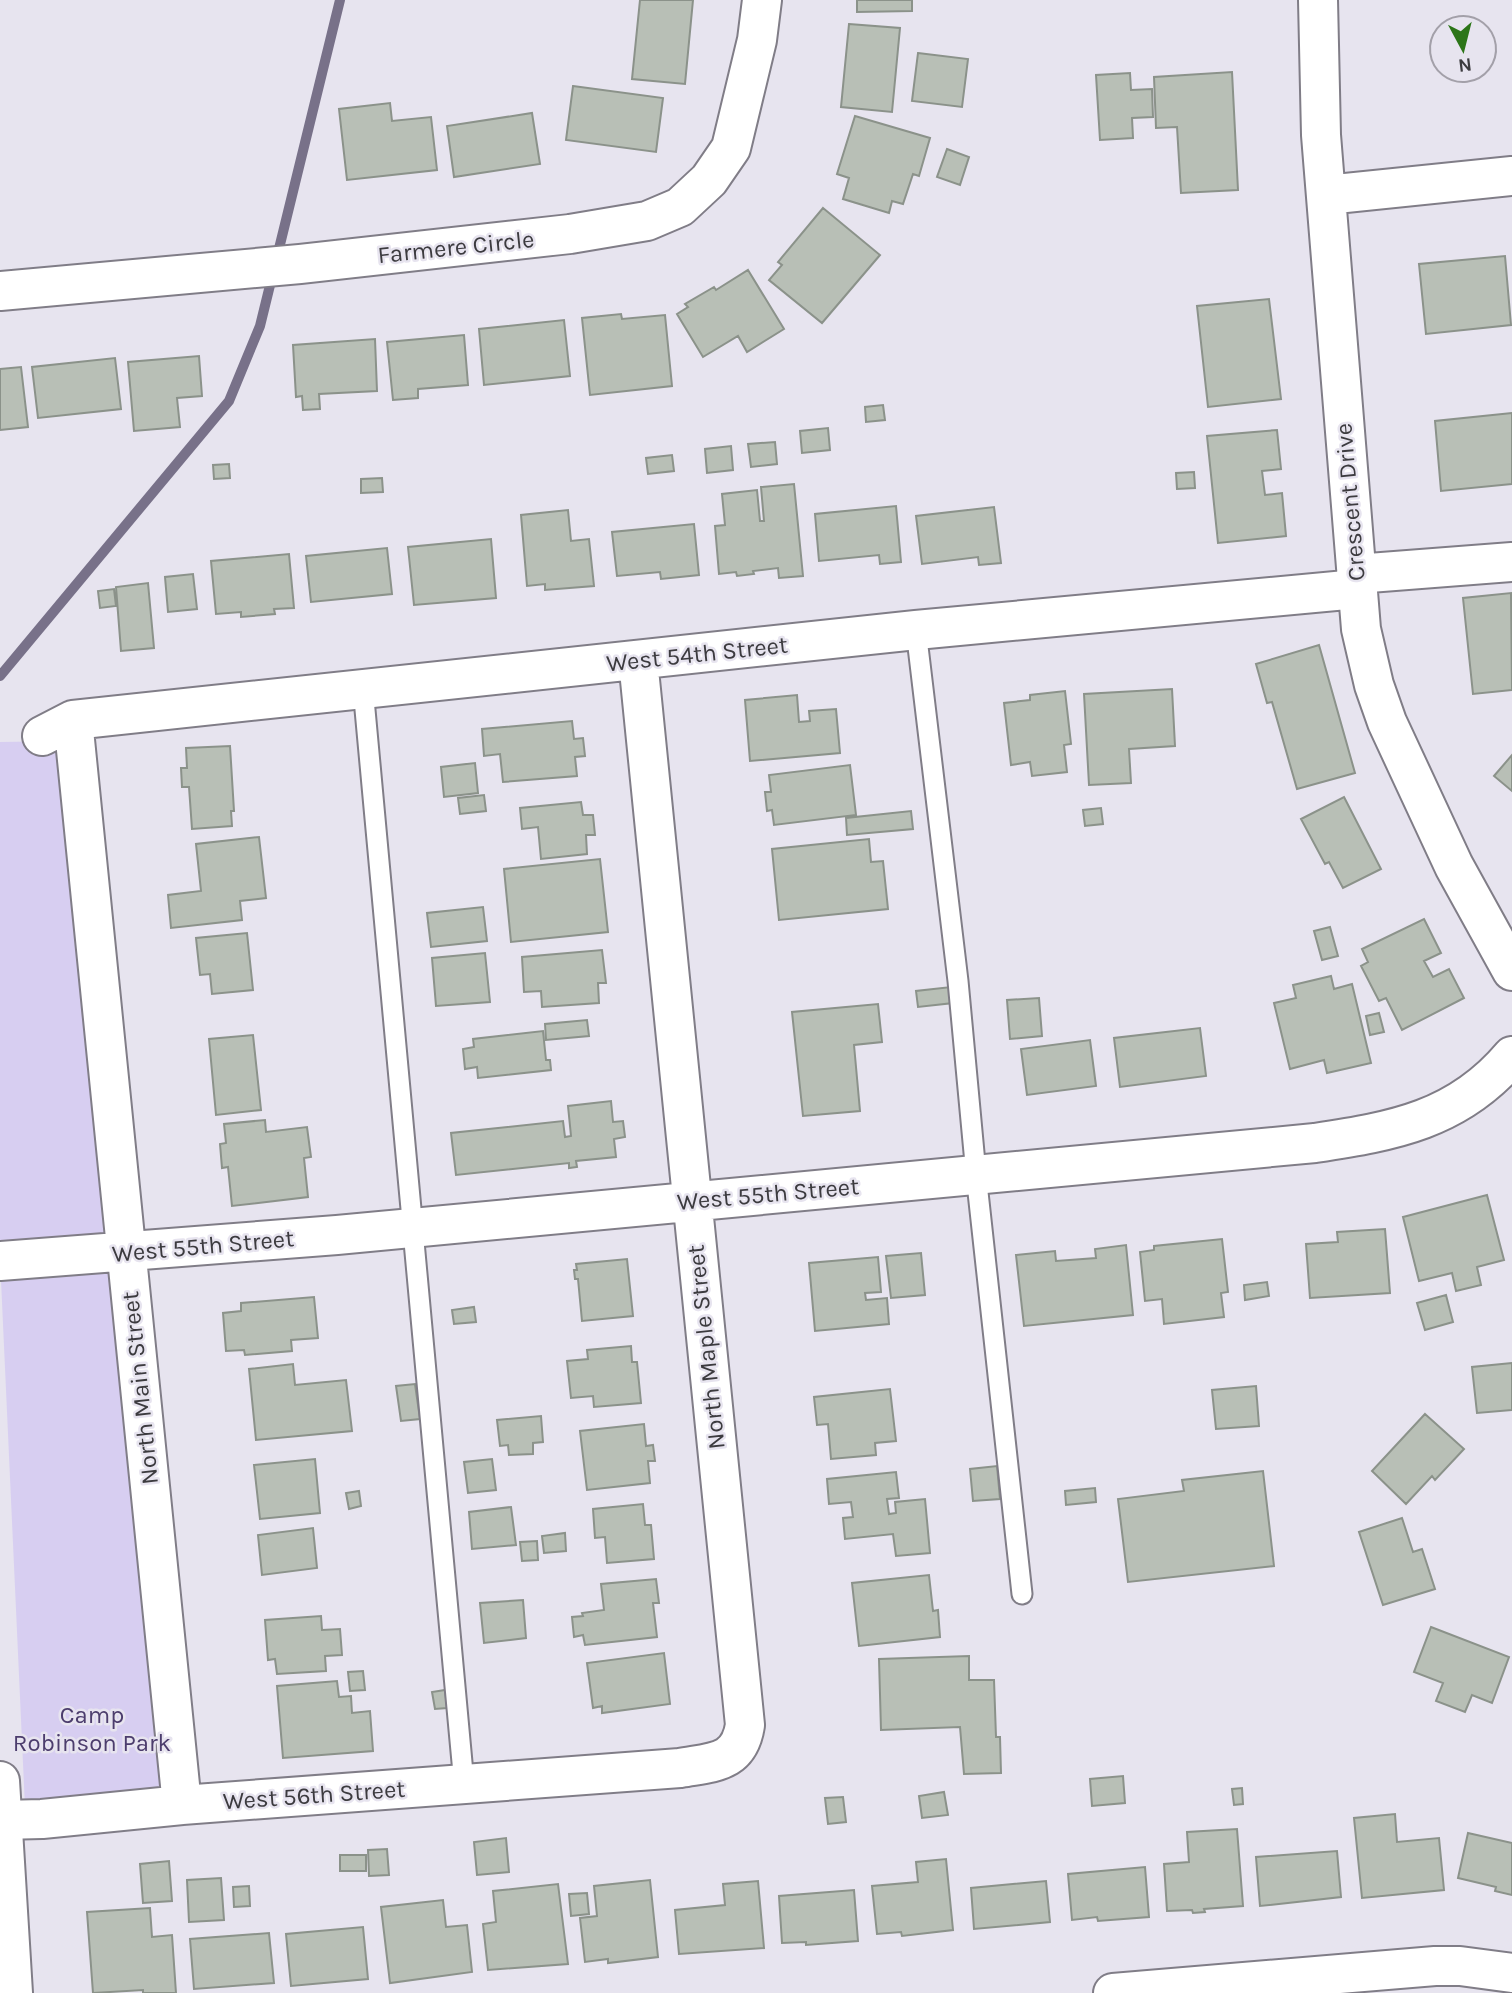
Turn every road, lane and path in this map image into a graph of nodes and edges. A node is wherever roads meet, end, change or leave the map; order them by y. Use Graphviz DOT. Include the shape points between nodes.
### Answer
graph roads {
  1 [pos="762,0"];
  2 [pos="1318,0"];
  3 [pos="1512,176"];
  4 [pos="1326,195"];
  5 [pos="0,292"];
  6 [pos="1512,562"];
  7 [pos="1357,582"];
  8 [pos="916,630"];
  9 [pos="638,660"];
  10 [pos="363,688"];
  11 [pos="57,728"];
  12 [pos="1512,971"];
  13 [pos="1512,1056"];
  14 [pos="976,1174"];
  15 [pos="691,1201"];
  16 [pos="413,1227"];
  17 [pos="126,1253"];
  18 [pos="0,1261"];
  19 [pos="1022,1594"];
  20 [pos="625,1772"];
  21 [pos="0,1782"];
  22 [pos="464,1784"];
  23 [pos="182,1805"];
  24 [pos="2,1820"];
  25 [pos="1512,1973"];
  26 [pos="9,1985"];
  27 [pos="1113,1993"];
  28 [pos="1120,1993"];
  1 -- 5 [label="street, Farmere Circle" via="732,148 709,180 680,206 647,222 300,264"];
  2 -- 4 [label="street, Crescent Drive"];
  3 -- 4 [label="street"];
  4 -- 7 [label="street, Crescent Drive"];
  6 -- 7 [label="street, West 54th Street"];
  7 -- 8 [label="street, West 54th Street"];
  7 -- 12 [label="street, Crescent Drive" via="1363,640 1387,722 1454,866"];
  8 -- 9 [label="street, West 54th Street"];
  8 -- 14 [label="lane"];
  9 -- 10 [label="street, West 54th Street"];
  9 -- 15 [label="street, North Maple Street"];
  10 -- 11 [label="street, West 54th Street"];
  10 -- 16 [label="lane"];
  11 -- 17 [label="street, North Main Street"];
  13 -- 14 [label="street, West 55th Street" via="1469,1096 1415,1123 1381,1133"];
  14 -- 15 [label="street, West 55th Street"];
  14 -- 19 [label="lane"];
  15 -- 16 [label="street, West 55th Street"];
  15 -- 20 [label="street, North Maple Street" via="745,1725 742,1741 733,1753 715,1761"];
  16 -- 17 [label="street, West 55th Street"];
  16 -- 22 [label="lane"];
  17 -- 18 [label="street, West 55th Street"];
  17 -- 23 [label="street, North Main Street"];
  20 -- 22 [label="street, West 56th Street"];
  21 -- 24 [label="street"];
  22 -- 23 [label="street, West 56th Street"];
  23 -- 24 [label="street, West 56th Street"];
  24 -- 26 [label="street"];
  25 -- 28 [label="street" via="1435,1966"];
  27 -- 28 [label="street"];
}
